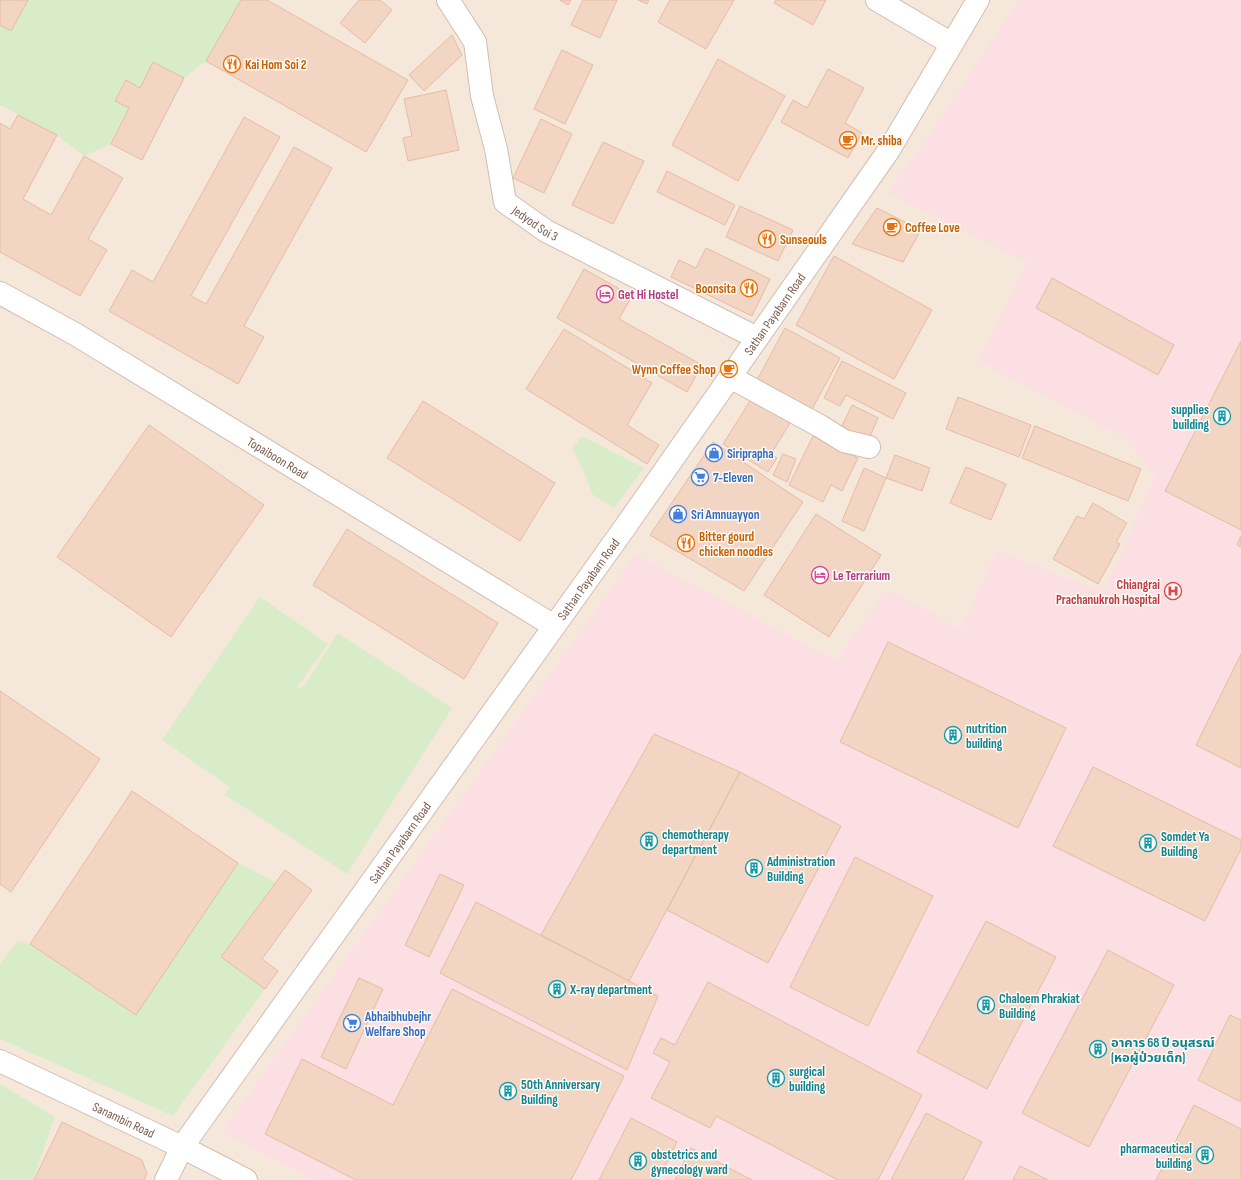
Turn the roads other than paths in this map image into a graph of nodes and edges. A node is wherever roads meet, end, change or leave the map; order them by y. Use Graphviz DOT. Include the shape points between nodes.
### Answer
graph roads {
  1 [pos="448,0"];
  2 [pos="876,0"];
  3 [pos="978,0"];
  4 [pos="952,44"];
  5 [pos="0,293"];
  6 [pos="757,338"];
  7 [pos="730,377"];
  8 [pos="869,447"];
  9 [pos="554,626"];
  10 [pos="0,1061"];
  11 [pos="182,1147"];
  12 [pos="166,1180"];
  13 [pos="246,1180"];
  1 -- 6 [label="street, Jedyod Soi 3" via="475,42 482,96 496,149 505,202 546,231"];
  2 -- 4 [label="street"];
  3 -- 4 [label="street, Sathan Payabarn Road"];
  4 -- 6 [label="street, Sathan Payabarn Road" via="889,150"];
  5 -- 9 [label="street, Topaiboon Road" via="75,334"];
  6 -- 7 [label="street, Sathan Payabarn Road"];
  7 -- 8 [label="street" via="844,441"];
  7 -- 9 [label="street, Sathan Payabarn Road"];
  9 -- 11 [label="street, Sathan Payabarn Road"];
  10 -- 11 [label="street, Sanambin Road"];
  11 -- 12 [label="street, Sathan Payabarn Road"];
  11 -- 13 [label="street, Sanambin Road"];
}
